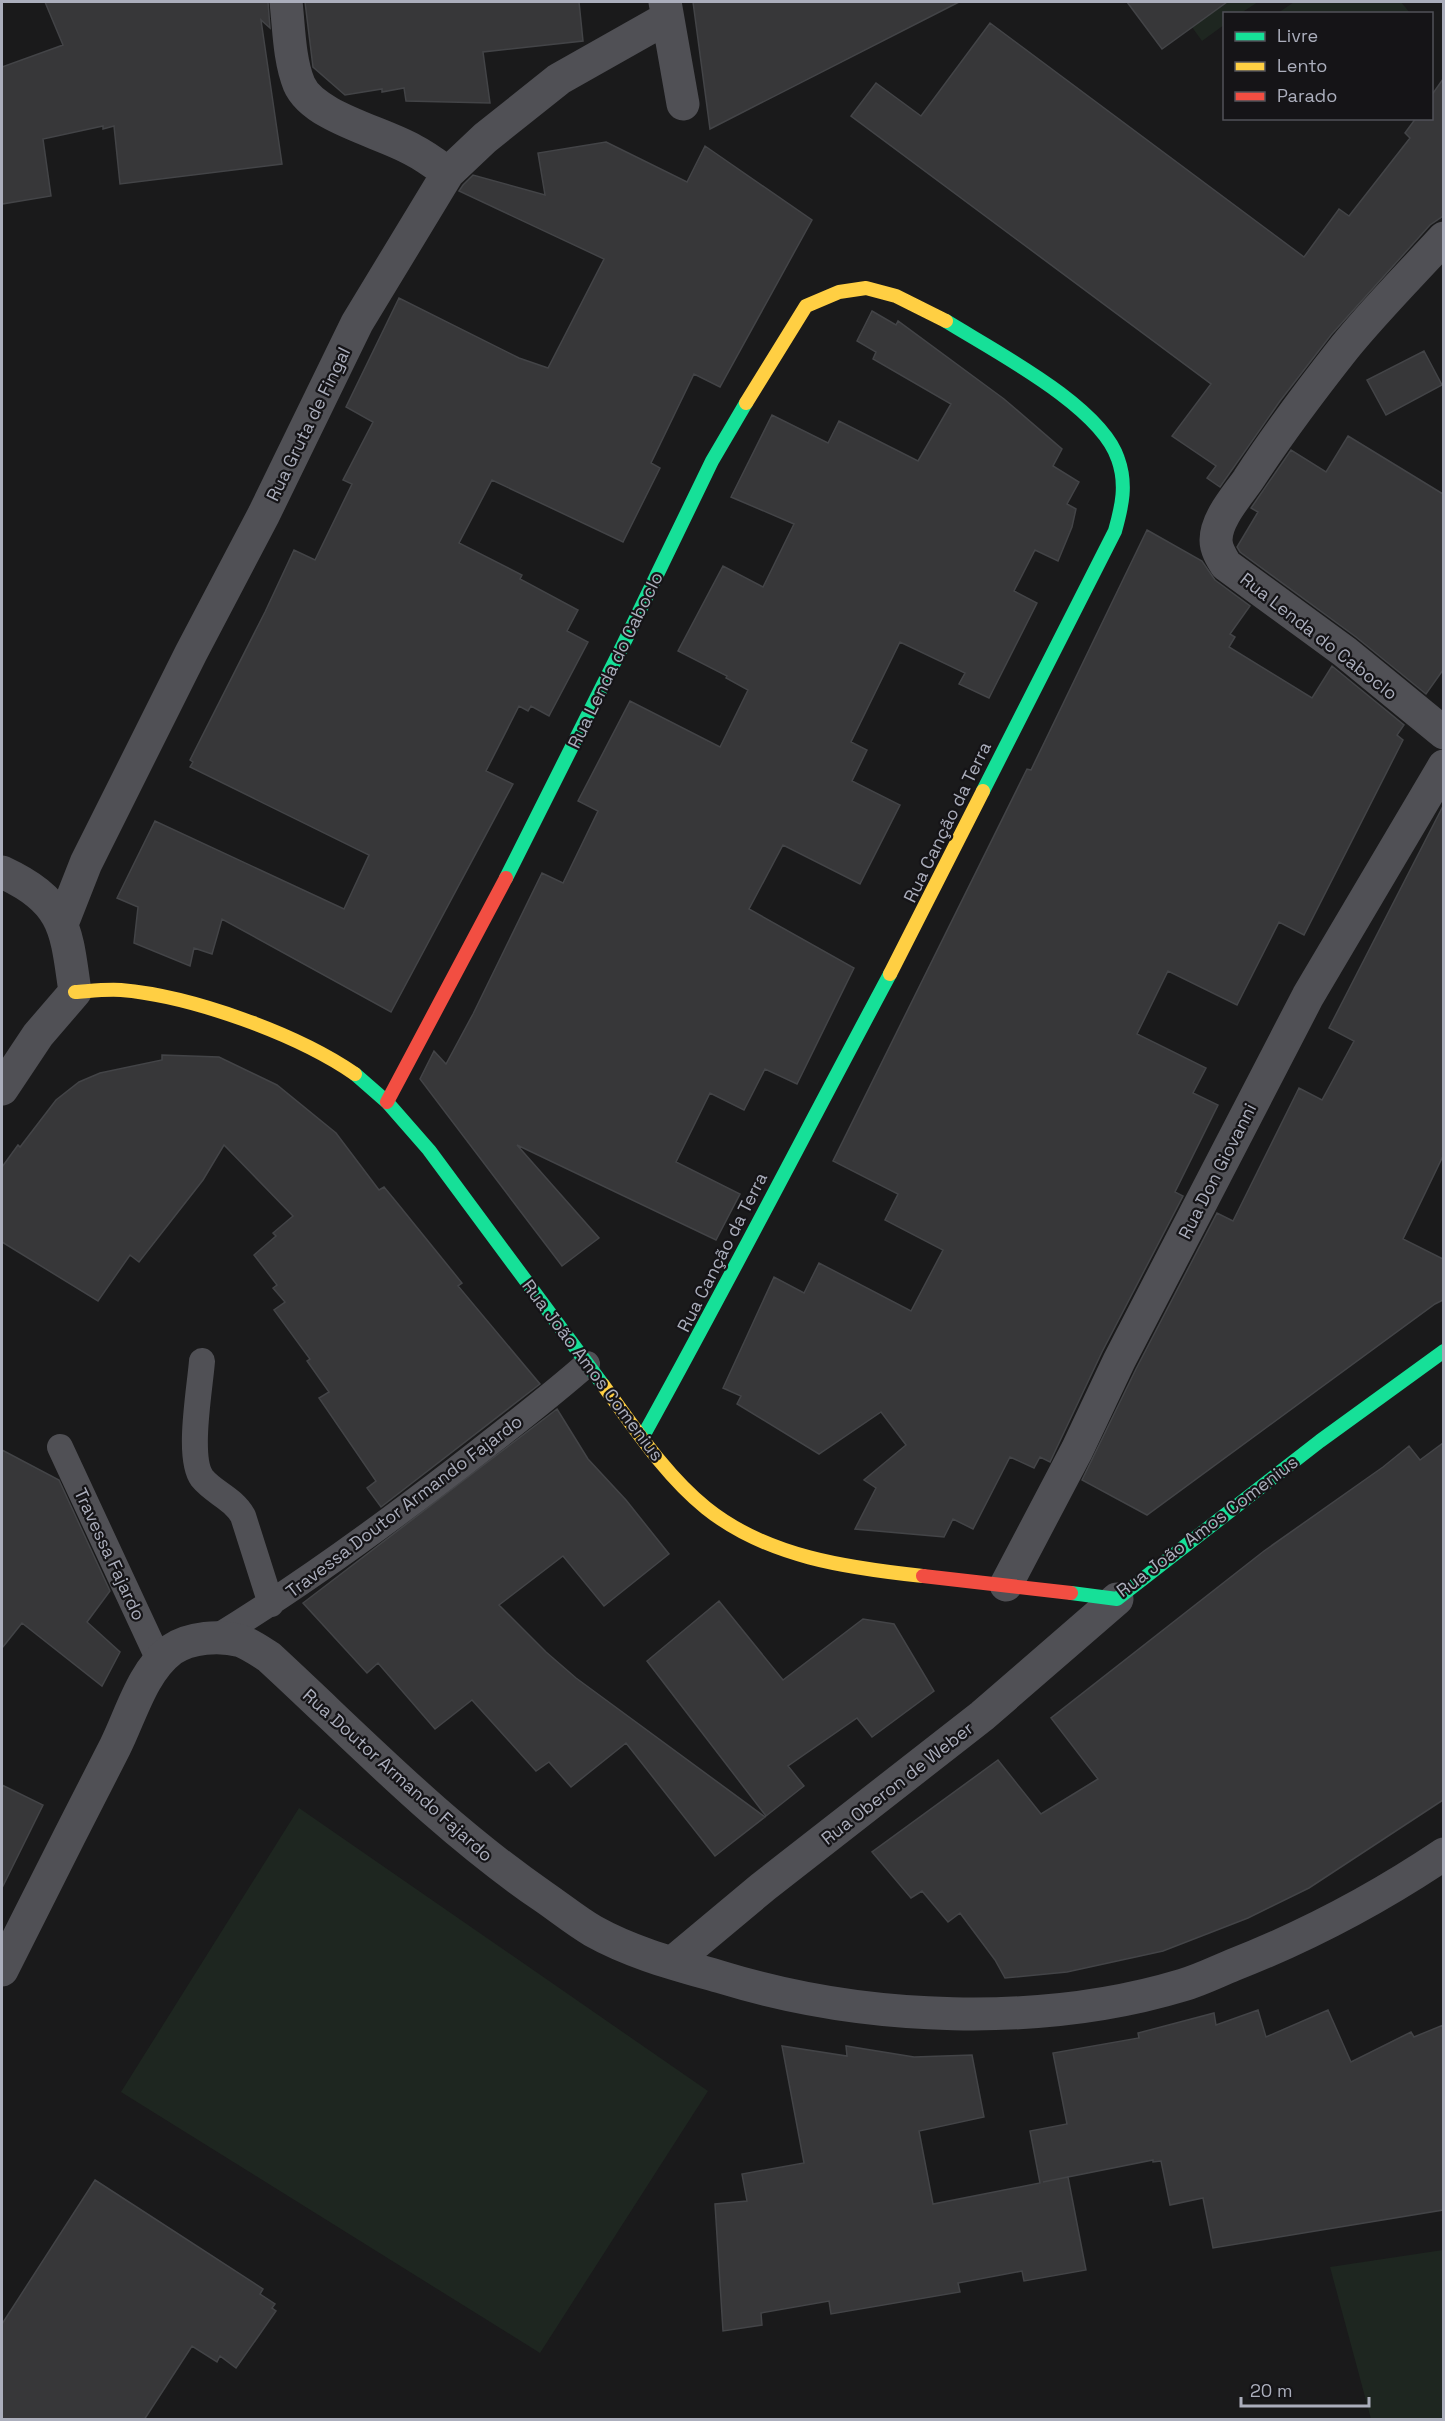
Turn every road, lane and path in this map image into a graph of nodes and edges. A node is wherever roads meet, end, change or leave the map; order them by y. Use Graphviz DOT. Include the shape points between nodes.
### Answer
graph roads {
  1 [pos="286,2"];
  2 [pos="666,10"];
  3 [pos="683,104"];
  4 [pos="448,172"];
  5 [pos="1443,238"];
  6 [pos="896,296"];
  7 [pos="1443,733"];
  8 [pos="1443,766"];
  9 [pos="2,872"];
  10 [pos="62,924"];
  11 [pos="75,992"];
  12 [pos="2,1089"];
  13 [pos="387,1102"];
  14 [pos="1443,1350"];
  15 [pos="202,1361"];
  16 [pos="587,1364"];
  17 [pos="642,1438"];
  18 [pos="60,1447"];
  19 [pos="1006,1585"];
  20 [pos="1117,1599"];
  21 [pos="271,1604"];
  22 [pos="215,1638"];
  23 [pos="159,1660"];
  24 [pos="1443,1854"];
  25 [pos="672,1962"];
  26 [pos="2,1970"];
  1 -- 4 [label="street" via="292,54 307,97 321,110 412,149"];
  2 -- 3 [label="street"];
  2 -- 4 [label="street, Rua Gruta de Fingal" via="559,79"];
  4 -- 10 [label="street, Rua Gruta de Fingal" via="357,323 86,863"];
  5 -- 7 [label="street, Rua Lenda do Caboclo" via="1316,385 1266,453 1219,527 1215,540 1226,565 1337,646"];
  6 -- 13 [label="street, Rua Lenda do Caboclo" via="866,288 839,292 806,306 766,369 712,461 480,929"];
  6 -- 17 [label="street, Rua Canção da Terra" via="964,332 1040,380 1095,422 1118,458 1123,501 1115,531 916,925 725,1289"];
  8 -- 19 [label="street, Rua Don Giovanni" via="1308,996"];
  9 -- 10 [label="street" via="29,885 47,900"];
  10 -- 11 [label="street"];
  11 -- 12 [label="street" via="38,1035"];
  11 -- 13 [label="street, Rua João Amos Comenius" via="119,990 159,994 239,1019 308,1046 354,1073"];
  13 -- 16 [label="street, Rua João Amos Comenius" via="429,1150"];
  14 -- 20 [label="street, Rua João Amos Comenius"];
  15 -- 21 [label="lane" via="194,1434 198,1470 243,1515"];
  16 -- 17 [label="street, Rua João Amos Comenius"];
  16 -- 21 [label="lane, Travessa Doutor Armando Fajardo" via="409,1506"];
  17 -- 19 [label="street, Rua João Amos Comenius" via="707,1509 751,1536 792,1553 837,1564"];
  18 -- 23 [label="lane, Travessa Fajardo"];
  19 -- 20 [label="street, Rua João Amos Comenius"];
  20 -- 25 [label="street, Rua Oberon de Weber" via="982,1716"];
  21 -- 22 [label="lane, Travessa Doutor Armando Fajardo"];
  22 -- 23 [label="street, Rua Doutor Armando Fajardo" via="173,1648"];
  22 -- 25 [label="street, Rua Doutor Armando Fajardo" via="242,1642 269,1657 420,1800 496,1865 591,1930 630,1949"];
  23 -- 26 [label="street, Rua Doutor Armando Fajardo"];
  24 -- 25 [label="street, Rua Doutor Armando Fajardo" via="1333,1921 1266,1952 1184,1985 1114,2001 1016,2013 928,2013 787,1995"];
}
